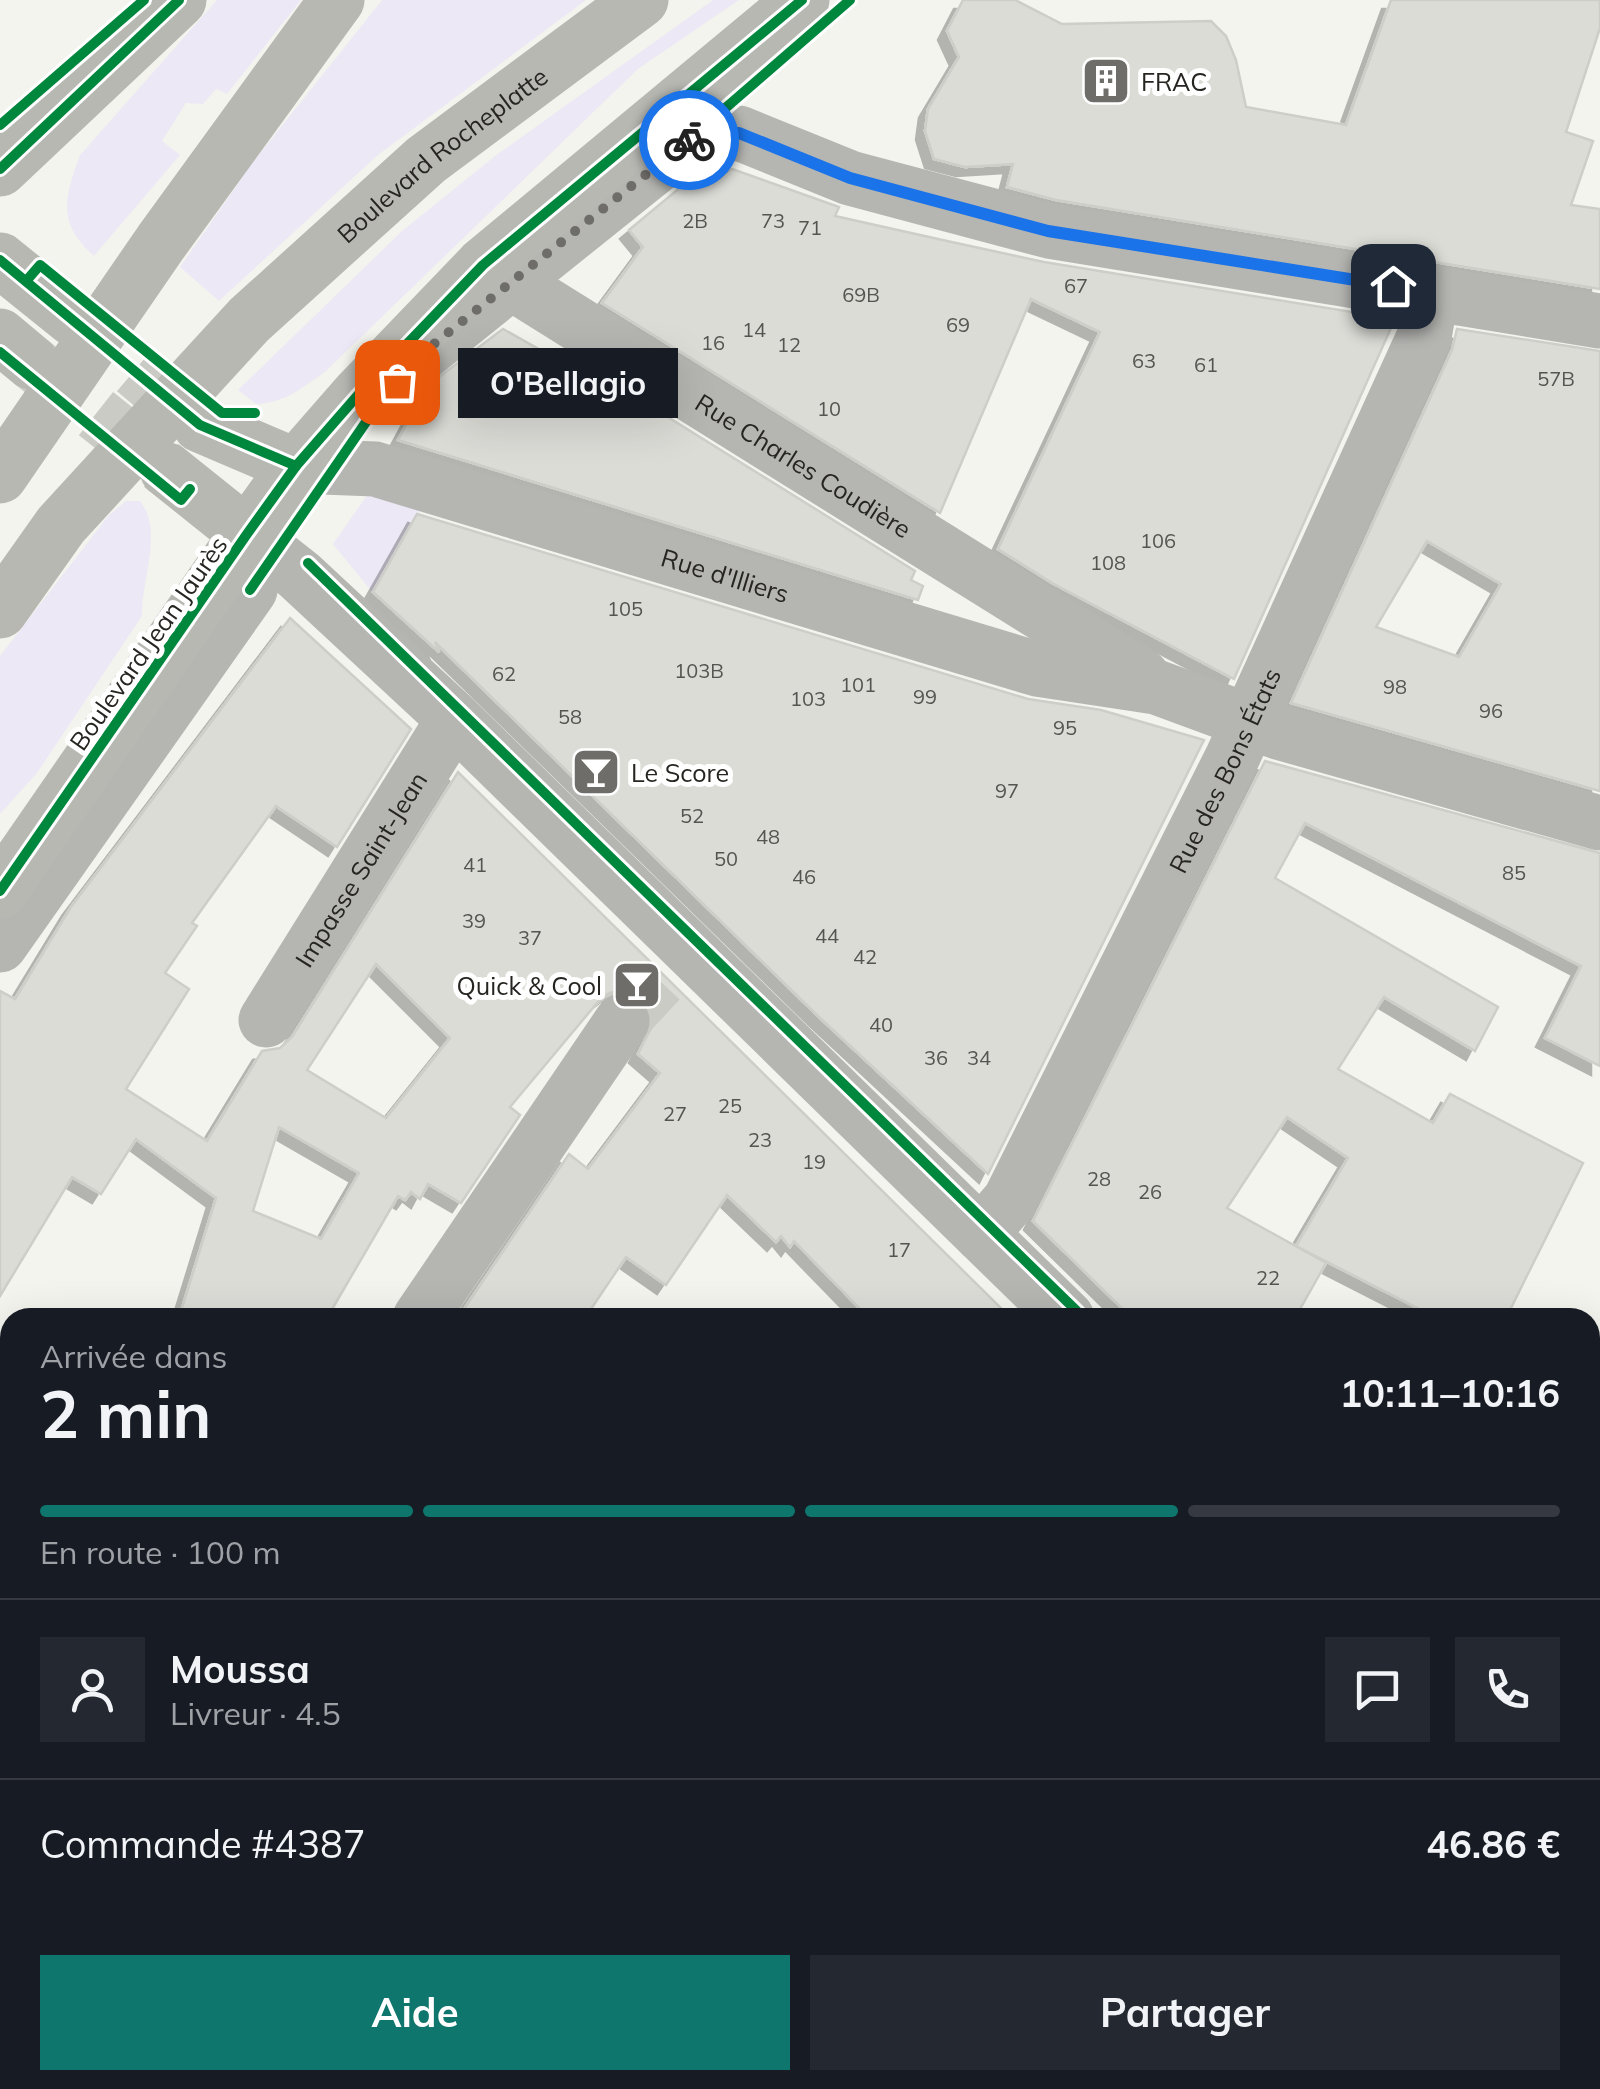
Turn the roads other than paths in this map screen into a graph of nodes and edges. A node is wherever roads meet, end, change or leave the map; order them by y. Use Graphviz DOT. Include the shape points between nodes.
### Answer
graph roads {
  1 [pos="179,0"];
  2 [pos="338,0"];
  3 [pos="641,0"];
  4 [pos="802,0"];
  5 [pos="692,137"];
  6 [pos="624,149"];
  7 [pos="0,169"];
  8 [pos="0,260"];
  9 [pos="498,274"];
  10 [pos="1432,292"];
  11 [pos="71,316"];
  12 [pos="1600,322"];
  13 [pos="375,409"];
  14 [pos="200,425"];
  15 [pos="296,466"];
  16 [pos="167,470"];
  17 [pos="2,473"];
  18 [pos="247,534"];
  19 [pos="968,570"];
  20 [pos="250,590"];
  21 [pos="0,611"];
  22 [pos="1156,688"];
  23 [pos="454,719"];
  24 [pos="1247,722"];
  25 [pos="1600,823"];
  26 [pos="0,892"];
  27 [pos="0,945"];
  28 [pos="266,1020"];
  29 [pos="622,1022"];
  30 [pos="981,1234"];
  31 [pos="427,1308"];
  32 [pos="1057,1308"];
  1 -- 7 [label="main road"];
  2 -- 17 [label="main road"];
  3 -- 21 [label="main road, Boulevard Rocheplatte" via="426,160 249,320 61,525"];
  4 -- 6 [label="main road"];
  5 -- 6 [label="street"];
  5 -- 9 [label="street"];
  5 -- 10 [label="street" via="739,133 850,178 1048,231"];
  6 -- 9 [label="main road"];
  8 -- 11 [label="main road"];
  9 -- 13 [label="street"];
  9 -- 15 [label="main road"];
  9 -- 19 [label="street, Rue Charles Coudière"];
  10 -- 12 [label="street"];
  10 -- 24 [label="street, Rue des Bons États" via="1424,336"];
  14 -- 15 [label="main road"];
  15 -- 18 [label="main road, Boulevard Jean Jaurès"];
  15 -- 22 [label="street, Rue d'Illiers" via="375,468 1037,669"];
  16 -- 18 [label="main road"];
  18 -- 23 [label="street"];
  18 -- 26 [label="main road, Boulevard Jean Jaurès"];
  19 -- 22 [label="street, Rue d'Illiers" via="1124,661"];
  20 -- 27 [label="street"];
  22 -- 24 [label="street, Rue d'Illiers"];
  23 -- 28 [label="street, Impasse Saint-Jean"];
  23 -- 30 [label="street" via="677,962"];
  24 -- 25 [label="street, Rue d'Illiers"];
  24 -- 30 [label="street, Rue des Bons États" via="1010,1200"];
  29 -- 31 [label="street"];
  30 -- 32 [label="street"];
}
